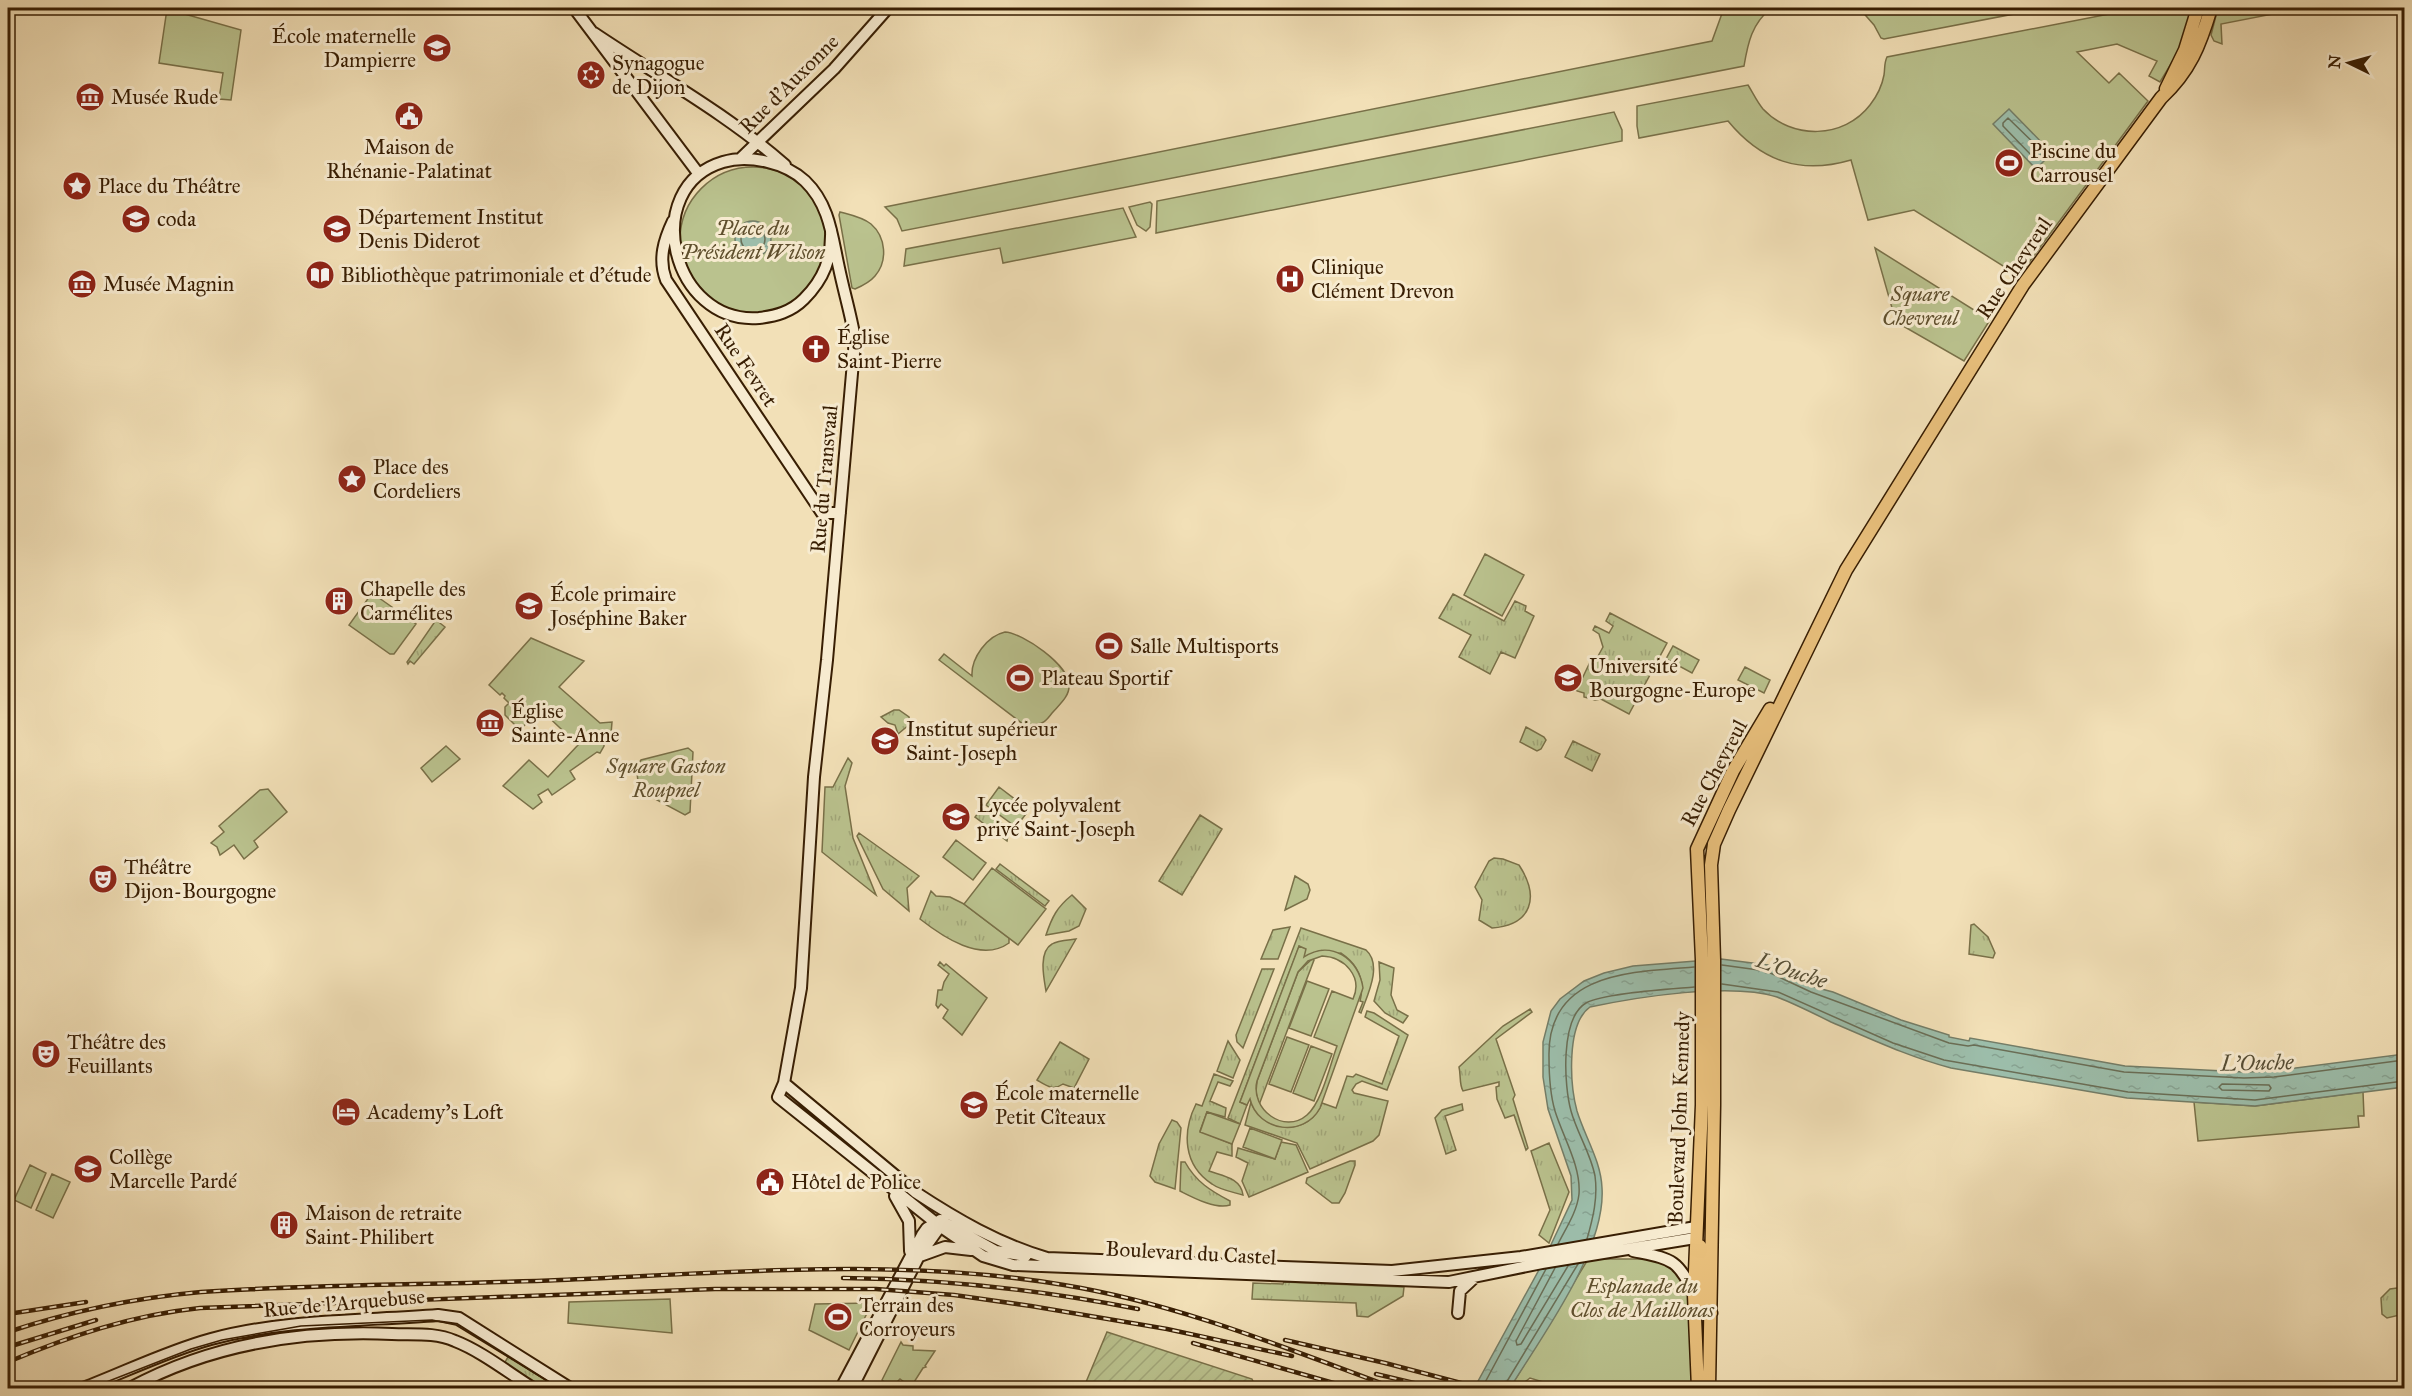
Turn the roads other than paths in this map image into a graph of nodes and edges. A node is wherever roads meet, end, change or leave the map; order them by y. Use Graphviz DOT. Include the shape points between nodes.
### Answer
graph roads {
  1 [pos="574,8"];
  2 [pos="888,8"];
  3 [pos="2198,8"];
  4 [pos="2211,8"];
  5 [pos="594,33"];
  6 [pos="650,70"];
  7 [pos="633,84"];
  8 [pos="2162,98"];
  9 [pos="759,142"];
  10 [pos="740,159"];
  11 [pos="699,173"];
  12 [pos="794,173"];
  13 [pos="675,215"];
  14 [pos="831,230"];
  15 [pos="840,513"];
  16 [pos="1835,590"];
  17 [pos="1733,771"];
  18 [pos="1697,849"];
  19 [pos="1712,853"];
  20 [pos="1712,923"];
  21 [pos="1708,960"];
  22 [pos="1708,992"];
  23 [pos="784,1083"];
  24 [pos="1700,1157"];
  25 [pos="885,1184"];
  26 [pos="943,1220"];
  27 [pos="1713,1226"];
  28 [pos="1695,1233"];
  29 [pos="1590,1250"];
  30 [pos="1627,1250"];
  31 [pos="983,1256"];
  32 [pos="915,1257"];
  33 [pos="1545,1258"];
  34 [pos="1443,1266"];
  35 [pos="1475,1277"];
  36 [pos="1389,1280"];
  37 [pos="1449,1282"];
  38 [pos="1694,1295"];
  39 [pos="1458,1313"];
  40 [pos="1711,1314"];
  41 [pos="438,1315"];
  42 [pos="419,1333"];
  43 [pos="83,1389"];
  44 [pos="130,1389"];
  45 [pos="533,1389"];
  46 [pos="570,1389"];
  47 [pos="842,1389"];
  48 [pos="852,1389"];
  49 [pos="1698,1389"];
  50 [pos="1709,1389"];
  1 -- 5 [label="main road"];
  2 -- 9 [label="main road, Rue d'Auxonne" via="845,57"];
  3 -- 8 [label="main road, Rue Chevreul" via="2185,50"];
  4 -- 8 [label="main road, Rue Chevreul" via="2193,59"];
  5 -- 6 [label="main road"];
  5 -- 7 [label="main road"];
  6 -- 7 [label="main road" via="638,74"];
  6 -- 9 [label="main road"];
  7 -- 11 [label="main road"];
  8 -- 16 [label="main road, Rue Chevreul" via="2023,285"];
  9 -- 10 [label="main road, Rue d'Auxonne"];
  9 -- 12 [label="main road"];
  10 -- 11 [label="main road"];
  10 -- 12 [label="main road" via="774,164"];
  11 -- 13 [label="main road"];
  12 -- 14 [label="main road" via="817,194"];
  13 -- 14 [label="main road" via="679,264 689,283 701,298 722,311 743,317 775,315 795,308 814,289 826,269"];
  13 -- 15 [label="main road, Rue Fevret" via="662,255 666,280 822,513"];
  14 -- 15 [label="main road, Rue du Transvaal" via="855,339"];
  15 -- 23 [label="main road, Rue du Transvaal" via="818,735 801,988"];
  16 -- 17 [label="main road, Rue Chevreul" via="1794,669"];
  16 -- 19 [label="main road, Rue Chevreul"];
  17 -- 18 [label="main road, Rue Chevreul"];
  17 -- 19 [label="main road, Boulevard John Kennedy" via="1732,787 1710,835"];
  18 -- 20 [label="main road" via="1704,861 1706,910"];
  18 -- 21 [label="main road, Boulevard John Kennedy"];
  19 -- 20 [label="main road, Boulevard John Kennedy"];
  20 -- 21 [label="main road, Boulevard John Kennedy"];
  21 -- 22 [label="main road, Boulevard John Kennedy"];
  22 -- 24 [label="main road, Boulevard John Kennedy"];
  22 -- 27 [label="main road, Boulevard John Kennedy"];
  23 -- 25 [label="main road" via="778,1097"];
  23 -- 26 [label="main road" via="915,1191"];
  24 -- 27 [label="main road" via="1706,1177 1708,1220"];
  24 -- 28 [label="main road, Boulevard John Kennedy"];
  25 -- 26 [label="main road"];
  25 -- 32 [label="main road" via="907,1215"];
  26 -- 31 [label="main road, Boulevard du Castel"];
  26 -- 32 [label="main road" via="924,1231"];
  26 -- 34 [label="main road, Boulevard du Castel" via="1047,1258 1379,1271"];
  27 -- 28 [label="main road"];
  27 -- 40 [label="main road, Boulevard John Kennedy"];
  28 -- 29 [label="main road, Boulevard du Castel" via="1681,1229"];
  28 -- 30 [label="main road, Boulevard du Castel"];
  28 -- 38 [label="main road, Boulevard John Kennedy"];
  28 -- 40 [label="main road" via="1702,1254 1703,1297"];
  29 -- 30 [label="main road, Boulevard du Castel"];
  29 -- 33 [label="main road, Boulevard du Castel"];
  30 -- 38 [label="main road" via="1666,1258 1676,1264"];
  31 -- 32 [label="main road" via="963,1248 945,1247"];
  31 -- 36 [label="main road, Boulevard du Castel" via="1023,1266"];
  32 -- 47 [label="main road"];
  32 -- 48 [label="main road"];
  33 -- 34 [label="main road, Boulevard du Castel"];
  33 -- 35 [label="main road, Boulevard du Castel"];
  34 -- 36 [label="main road" via="1422,1275"];
  34 -- 37 [label="main road"];
  35 -- 37 [label="main road, Boulevard du Castel"];
  35 -- 39 [label="main road" via="1460,1291"];
  36 -- 37 [label="main road, Boulevard du Castel"];
  38 -- 49 [label="main road, Boulevard John Kennedy"];
  40 -- 50 [label="main road, Boulevard John Kennedy"];
  41 -- 42 [label="main road"];
  41 -- 43 [label="main road, Rue de l'Arquebuse" via="273,1326 197,1344"];
  41 -- 46 [label="main road, Rue de l'Arquebuse" via="459,1318"];
  42 -- 44 [label="main road, Rue de l'Arquebuse" via="311,1334 265,1341 200,1356"];
  42 -- 45 [label="main road, Rue de l'Arquebuse" via="455,1341"];
}
